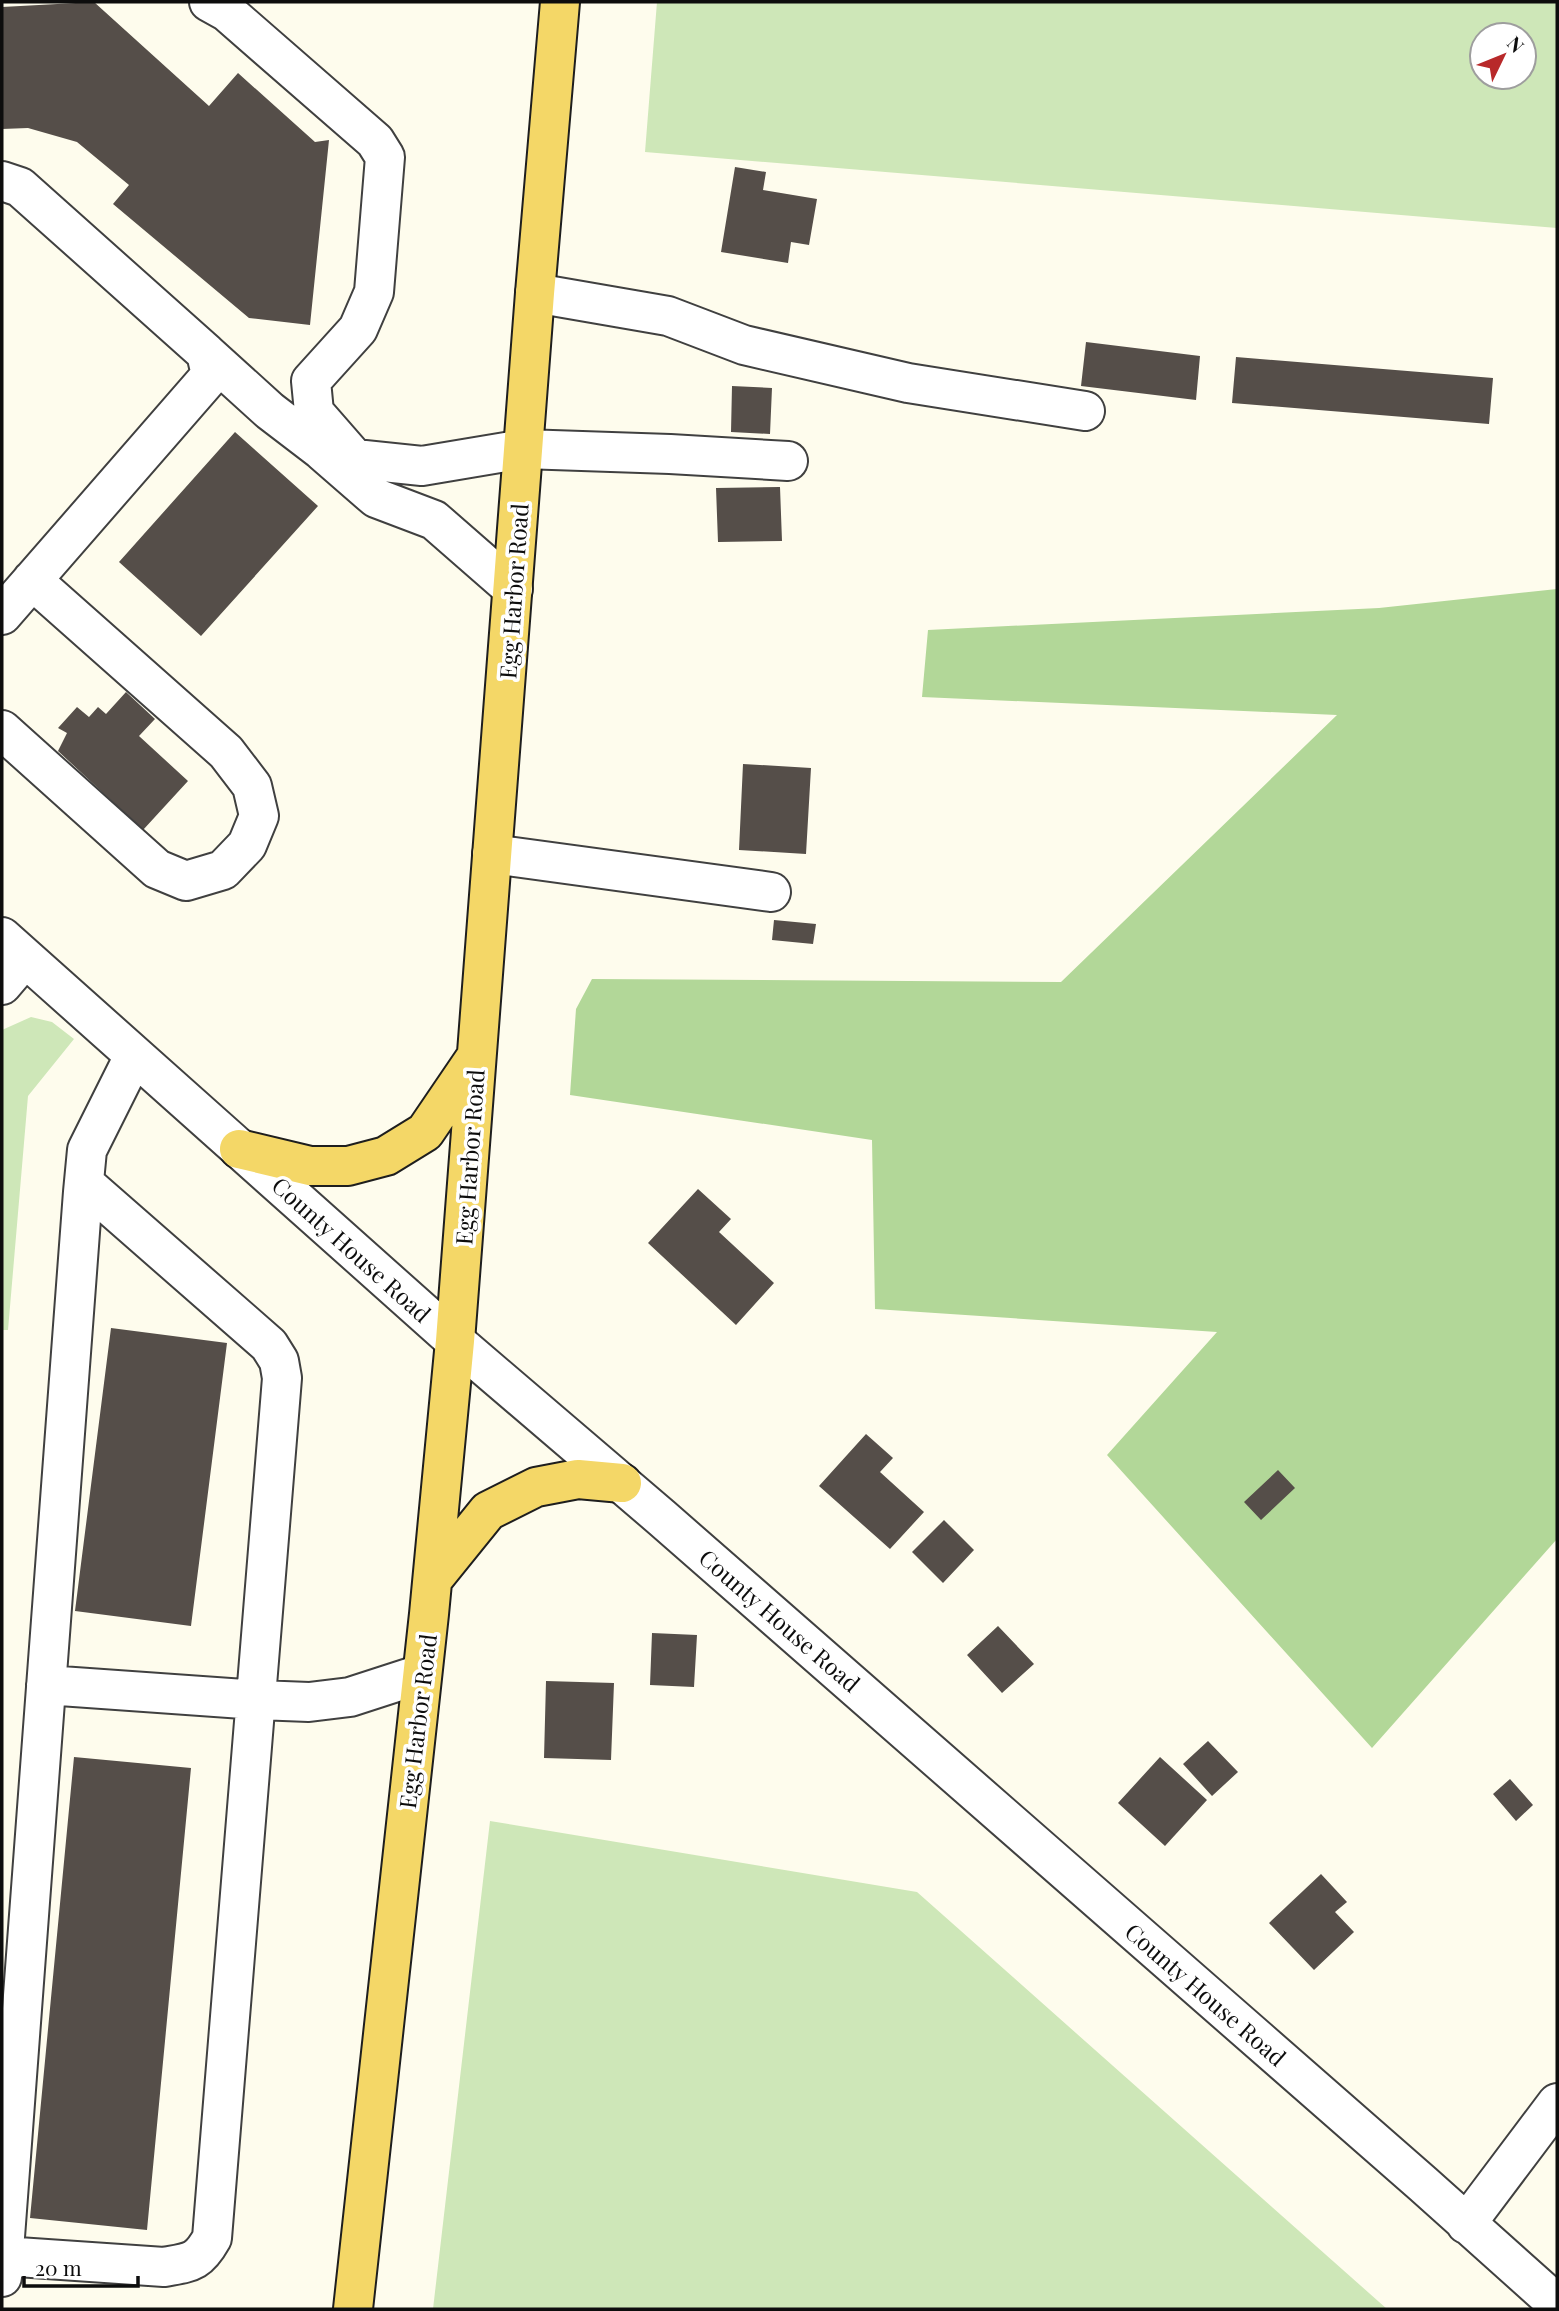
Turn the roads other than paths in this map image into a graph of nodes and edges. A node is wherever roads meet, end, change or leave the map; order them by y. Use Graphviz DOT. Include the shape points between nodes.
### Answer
graph roads {
  1 [pos="209,2"];
  2 [pos="560,2"];
  3 [pos="2,181"];
  4 [pos="535,293"];
  5 [pos="206,353"];
  6 [pos="1085,411"];
  7 [pos="523,449"];
  8 [pos="338,455"];
  9 [pos="788,461"];
  10 [pos="32,580"];
  11 [pos="513,589"];
  12 [pos="2,615"];
  13 [pos="2,730"];
  14 [pos="492,854"];
  15 [pos="771,892"];
  16 [pos="10,960"];
  17 [pos="477,1055"];
  18 [pos="134,1056"];
  19 [pos="239,1149"];
  20 [pos="84,1183"];
  21 [pos="455,1340"];
  22 [pos="622,1483"];
  23 [pos="433,1579"];
  24 [pos="421,1674"];
  25 [pos="46,1685"];
  26 [pos="258,1700"];
  27 [pos="1557,2103"];
  28 [pos="1466,2224"];
  29 [pos="4,2251"];
  30 [pos="1557,2304"];
  31 [pos="353,2309"];
  1 -- 8 [label="street" via="227,12 375,141 385,157 374,292 358,329 311,381 314,412"];
  2 -- 4 [label="main road, Egg Harbor Road"];
  3 -- 5 [label="street" via="20,187"];
  4 -- 6 [label="street" via="668,316 744,345 908,383"];
  4 -- 7 [label="main road, Egg Harbor Road"];
  5 -- 8 [label="street" via="270,411"];
  5 -- 10 [label="street" via="211,375"];
  7 -- 8 [label="street" via="422,466"];
  7 -- 9 [label="street"];
  7 -- 11 [label="main road, Egg Harbor Road"];
  8 -- 11 [label="street" via="376,498 433,520"];
  10 -- 12 [label="street"];
  10 -- 13 [label="street" via="226,752 252,786 259,816 247,845 223,870 186,881 157,869"];
  11 -- 14 [label="main road, Egg Harbor Road"];
  14 -- 15 [label="street"];
  14 -- 17 [label="main road, Egg Harbor Road"];
  16 -- 18 [label="street, County House Road"];
  17 -- 19 [label="main road" via="425,1132 386,1156 348,1166 310,1166"];
  17 -- 21 [label="main road, Egg Harbor Road"];
  18 -- 19 [label="street, County House Road"];
  18 -- 20 [label="street" via="87,1150"];
  19 -- 21 [label="street, County House Road"];
  20 -- 25 [label="street"];
  20 -- 26 [label="street" via="269,1345 279,1361 282,1378"];
  21 -- 22 [label="street, County House Road"];
  21 -- 23 [label="main road, Egg Harbor Road"];
  22 -- 23 [label="main road" via="578,1479 536,1487 488,1511"];
  22 -- 28 [label="street, County House Road"];
  23 -- 24 [label="main road, Egg Harbor Road"];
  24 -- 26 [label="street" via="350,1697 309,1702"];
  24 -- 31 [label="main road, Egg Harbor Road"];
  25 -- 26 [label="street"];
  25 -- 29 [label="street"];
  26 -- 29 [label="street" via="212,2238 203,2255 164,2267"];
  27 -- 28 [label="street"];
  28 -- 30 [label="street, County House Road"];
}
